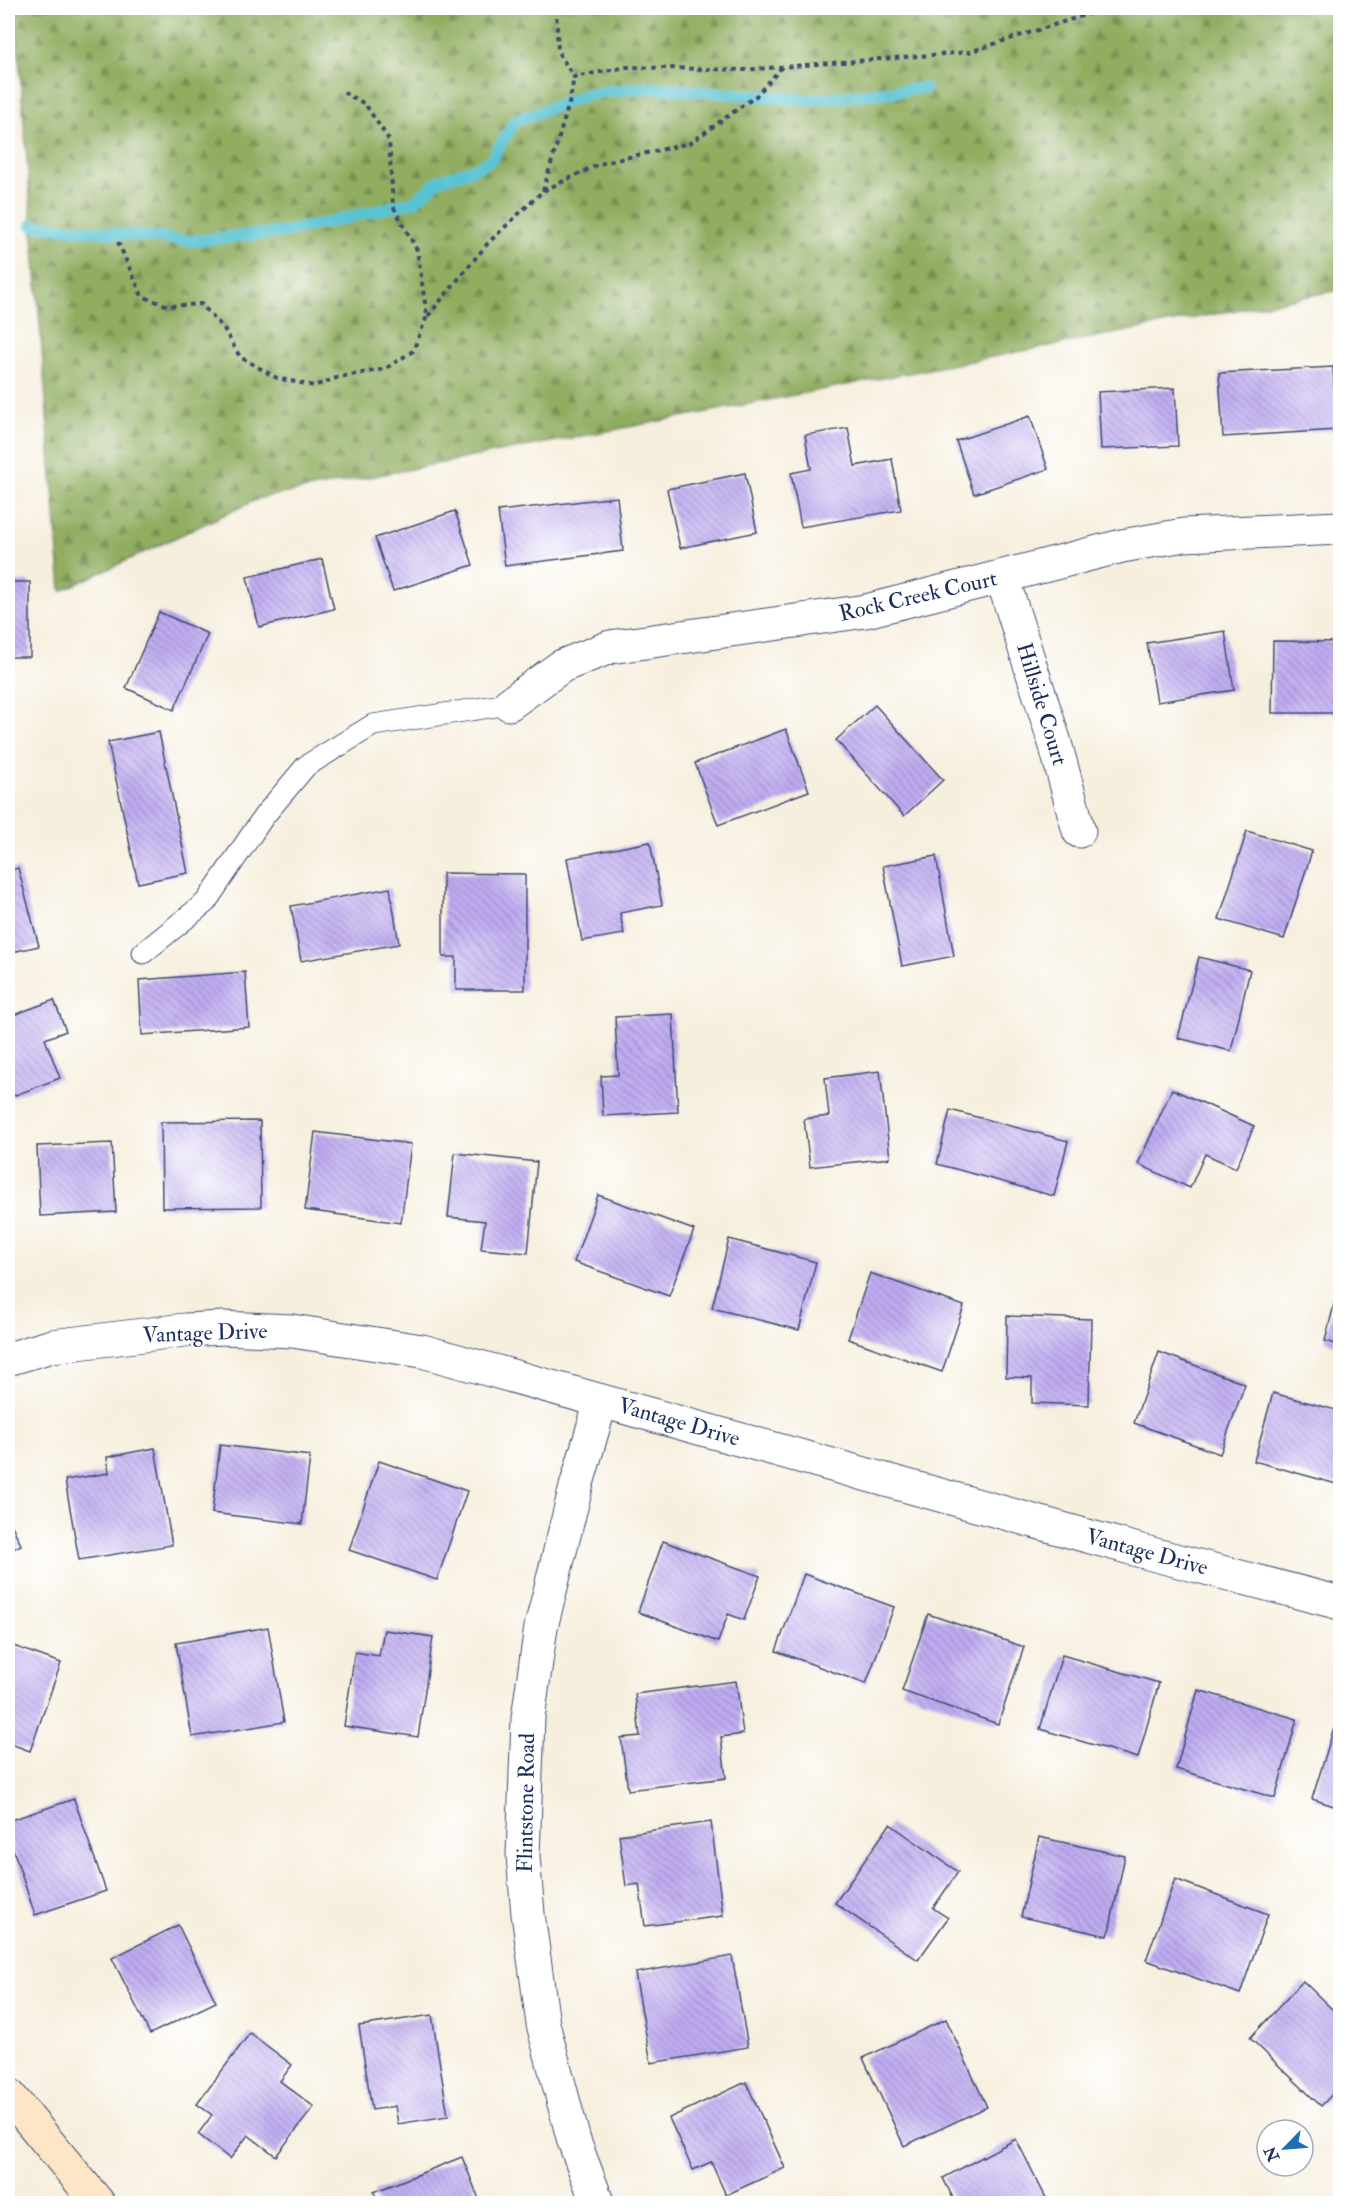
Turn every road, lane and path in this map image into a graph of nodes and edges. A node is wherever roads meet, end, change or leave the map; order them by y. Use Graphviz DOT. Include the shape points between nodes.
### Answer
graph roads {
  1 [pos="556,8"];
  2 [pos="1093,8"];
  3 [pos="782,66"];
  4 [pos="574,77"];
  5 [pos="341,91"];
  6 [pos="543,190"];
  7 [pos="118,242"];
  8 [pos="427,316"];
  9 [pos="1341,528"];
  10 [pos="1002,577"];
  11 [pos="509,704"];
  12 [pos="1079,831"];
  13 [pos="143,953"];
  14 [pos="8,1359"];
  15 [pos="601,1401"];
  16 [pos="1341,1603"];
  17 [pos="8,2094"];
  18 [pos="99,2204"];
  19 [pos="598,2204"];
  1 -- 4 [label="path" via="558,52"];
  2 -- 3 [label="path" via="1088,14 969,52"];
  3 -- 4 [label="path" via="743,70 627,67"];
  3 -- 6 [label="path" via="756,96 690,144 599,164"];
  4 -- 6 [label="path"];
  5 -- 8 [label="path" via="365,104 389,140 393,206 417,250"];
  6 -- 8 [label="path" via="488,243"];
  7 -- 8 [label="path" via="142,296 168,306 201,304 224,329 240,357 277,378 314,386 385,369 413,351"];
  9 -- 10 [label="street, Rock Creek Court" via="1184,535 1122,546"];
  10 -- 11 [label="street, Rock Creek Court" via="866,611 610,647 562,666"];
  10 -- 12 [label="street, Hillside Court"];
  11 -- 13 [label="lane" via="373,725 306,766 264,816 206,902"];
  14 -- 15 [label="street, Vantage Drive" via="52,1346 185,1330 292,1331 422,1351"];
  15 -- 16 [label="street, Vantage Drive"];
  15 -- 19 [label="street, Flintstone Road" via="541,1628 528,1718 523,1856 543,2024 574,2141"];
  17 -- 18 [label="main road"];
}
